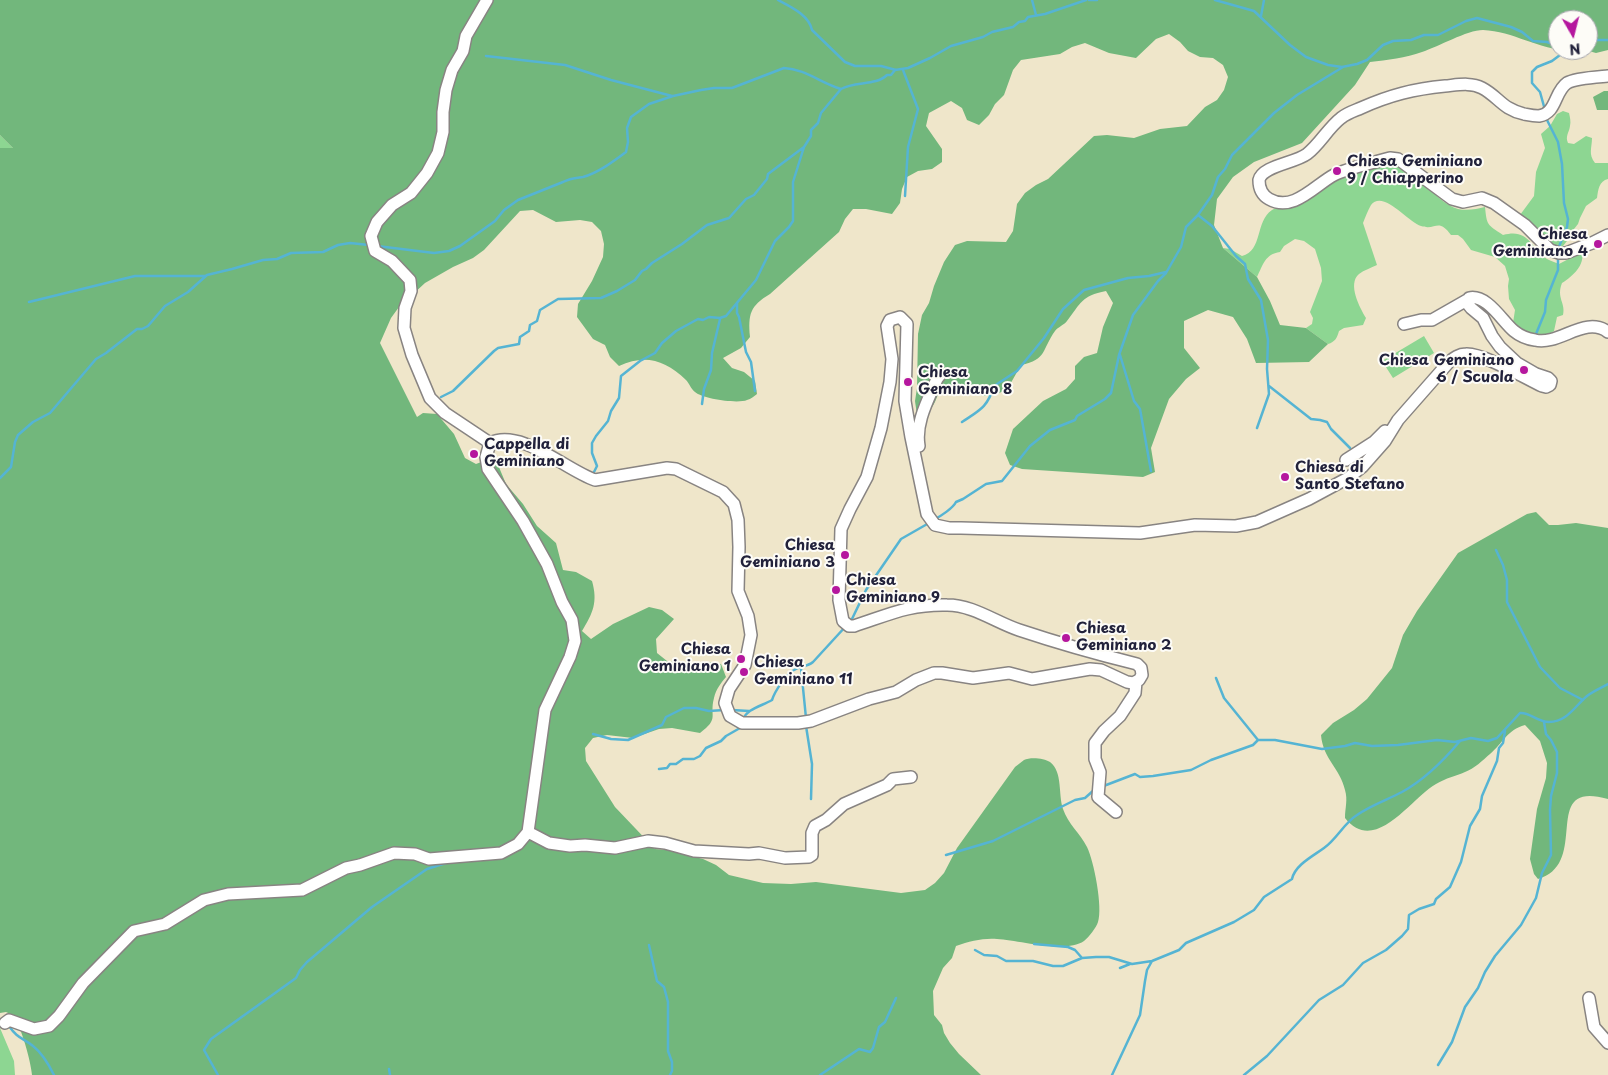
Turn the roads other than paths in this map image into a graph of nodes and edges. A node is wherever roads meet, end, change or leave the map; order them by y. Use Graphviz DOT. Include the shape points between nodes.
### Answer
graph roads {
  1 [pos="487,0"];
  2 [pos="1608,76"];
  3 [pos="1608,235"];
  4 [pos="1467,300"];
  5 [pos="1404,324"];
  6 [pos="1608,332"];
  7 [pos="941,388"];
  8 [pos="1394,422"];
  9 [pos="490,443"];
  10 [pos="1346,460"];
  11 [pos="919,478"];
  12 [pos="1136,682"];
  13 [pos="910,777"];
  14 [pos="1116,812"];
  15 [pos="528,832"];
  16 [pos="1589,998"];
  17 [pos="5,1023"];
  18 [pos="1608,1043"];
  1 -- 9 [label="street" via="466,36 463,51 452,70 446,90 438,153 411,193 392,205 377,222 371,236 375,251 392,261 410,280 404,328 430,398 445,413"];
  2 -- 3 [label="street" via="1571,81 1560,90 1547,113 1534,116 1515,112 1484,89 1467,84 1390,95 1341,118 1306,155 1264,172 1259,183 1262,192 1270,199 1291,202 1335,174 1390,158 1398,159 1452,199 1463,202 1482,198 1494,203 1550,250 1566,252"];
  4 -- 5 [label="street" via="1432,320"];
  4 -- 6 [label="street" via="1476,297 1482,300 1514,331 1538,341 1592,326"];
  4 -- 8 [label="street" via="1483,318 1500,347 1527,369 1548,378 1550,386 1542,386 1481,357 1464,354 1449,362"];
  7 -- 11 [label="street" via="940,375 917,436 925,476"];
  8 -- 10 [label="street" via="1374,442"];
  8 -- 11 [label="street" via="1385,441 1348,478 1249,525 1195,525 1140,533 949,528 935,524 927,514"];
  9 -- 12 [label="street" via="511,440 532,446 595,480 657,468 676,468 729,498 738,520 738,591 751,635 745,665 729,689 726,703 730,716 742,723 811,721 896,692 934,673 973,678 1009,673 1032,679 1090,669 1101,670 1130,683"];
  9 -- 15 [label="street" via="486,457 488,469 547,564 572,620 575,641 544,710"];
  11 -- 12 [label="street" via="905,401 907,324 903,318 896,317 887,326 892,358 881,428 868,477 842,529 839,600 843,621 854,626 907,608 938,605 970,608 1017,629 1137,664 1142,672"];
  12 -- 14 [label="street" via="1135,693 1120,716 1095,743 1095,759 1100,772 1098,797"];
  13 -- 15 [label="street" via="892,779 887,785 844,804 815,826 812,855 809,857 694,851 648,841 615,848 570,846 550,843"];
  15 -- 17 [label="street" via="518,844 500,853 429,859 415,854 394,853 346,868 302,890 228,894 204,900 165,924 134,931 83,983 60,1016 48,1026 34,1029 9,1020"];
  16 -- 18 [label="street" via="1594,1027"];
}
